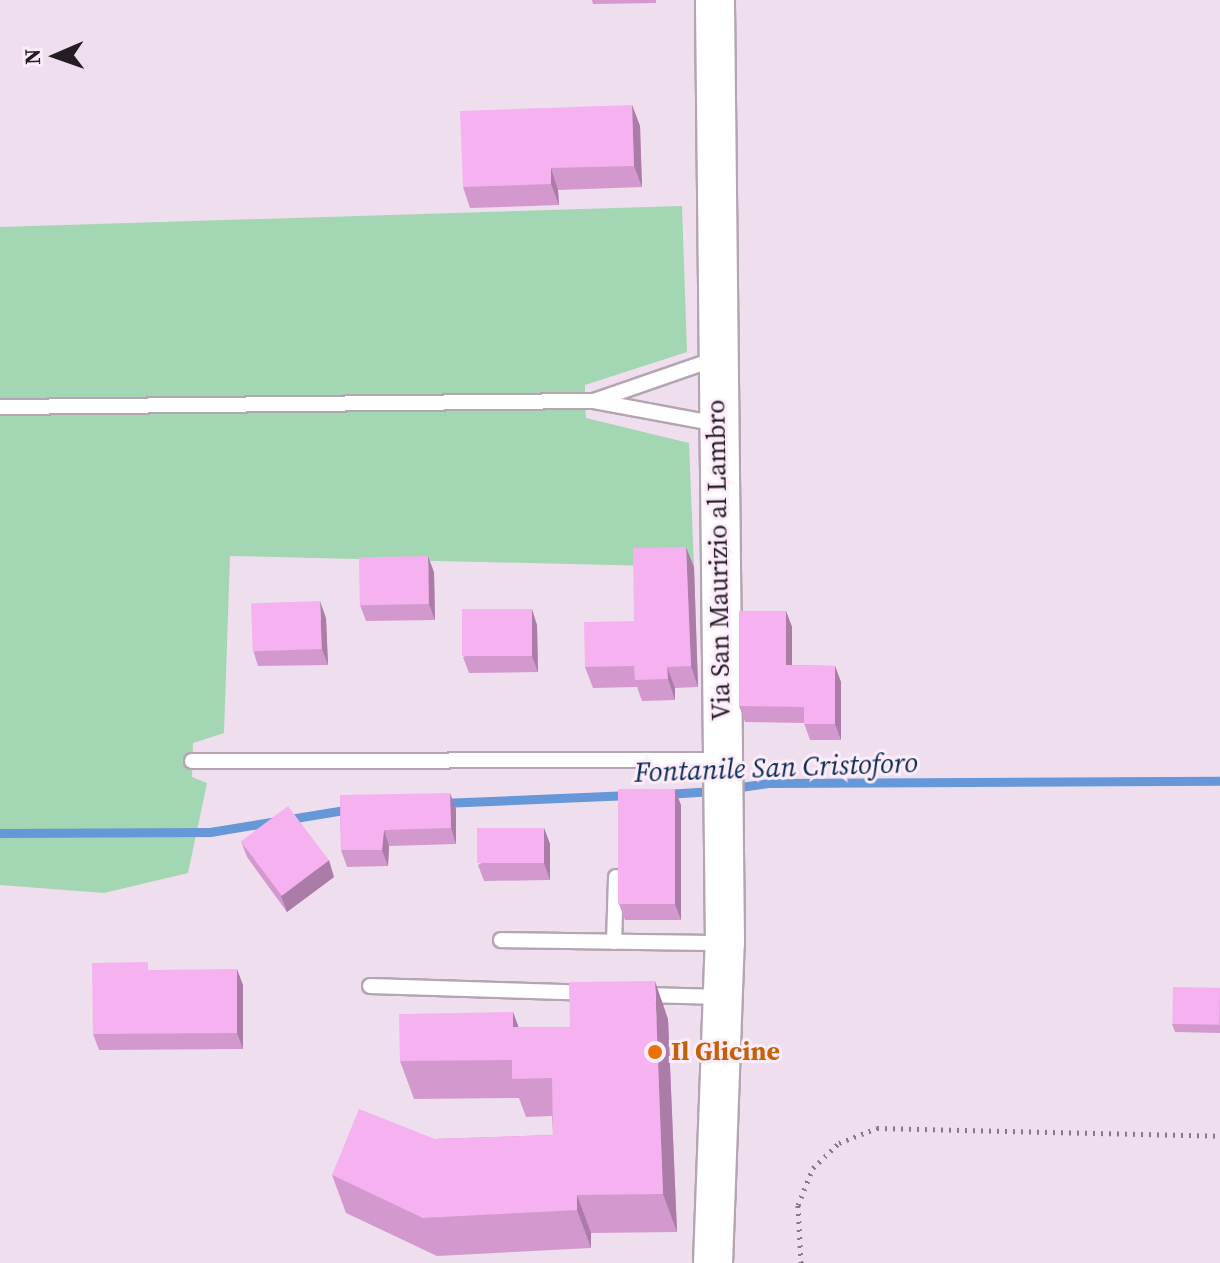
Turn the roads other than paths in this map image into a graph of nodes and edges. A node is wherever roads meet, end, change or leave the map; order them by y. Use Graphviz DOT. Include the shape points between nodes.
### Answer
graph roads {
  1 [pos="715,0"];
  2 [pos="716,359"];
  3 [pos="594,401"];
  4 [pos="0,407"];
  5 [pos="717,424"];
  6 [pos="192,761"];
  7 [pos="723,781"];
  8 [pos="616,877"];
  9 [pos="501,940"];
  10 [pos="614,942"];
  11 [pos="725,943"];
  12 [pos="370,986"];
  13 [pos="600,994"];
  14 [pos="631,995"];
  15 [pos="723,997"];
  16 [pos="713,1263"];
  1 -- 2 [label="main road, Via San Maurizio al Lambro"];
  2 -- 3 [label="lane"];
  2 -- 5 [label="main road, Via San Maurizio al Lambro"];
  3 -- 4 [label="lane"];
  3 -- 5 [label="lane"];
  5 -- 7 [label="main road, Via San Maurizio al Lambro"];
  6 -- 7 [label="lane"];
  7 -- 11 [label="main road, Via San Maurizio al Lambro"];
  8 -- 10 [label="lane"];
  9 -- 10 [label="lane"];
  10 -- 11 [label="lane"];
  11 -- 15 [label="main road, Via San Maurizio al Lambro"];
  12 -- 13 [label="lane"];
  14 -- 15 [label="lane"];
  15 -- 16 [label="main road, Via San Maurizio al Lambro"];
}
